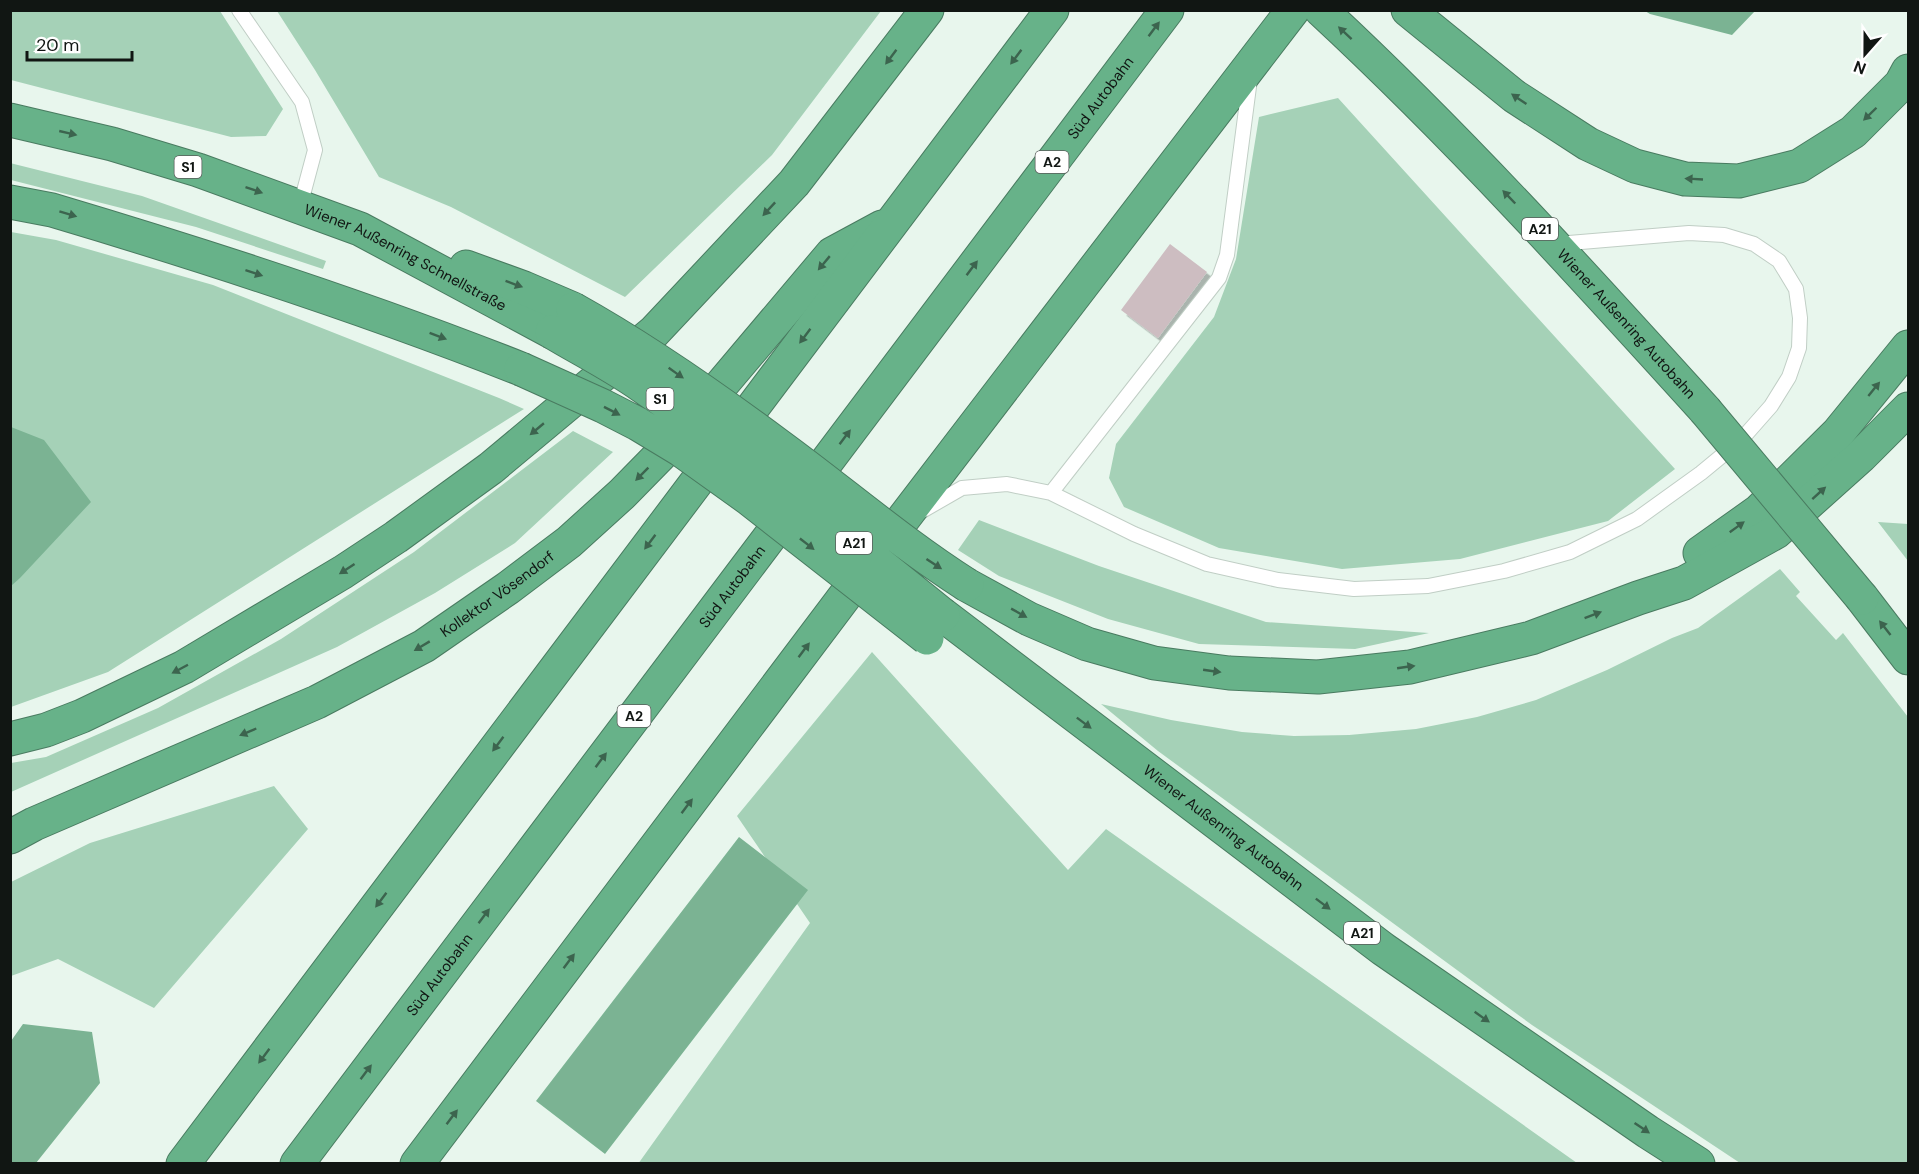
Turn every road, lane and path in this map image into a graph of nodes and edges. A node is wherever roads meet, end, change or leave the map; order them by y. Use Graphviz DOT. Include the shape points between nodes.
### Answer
graph roads {
  1 [pos="239,10"];
  2 [pos="927,10"];
  3 [pos="1052,10"];
  4 [pos="1167,10"];
  5 [pos="1293,10"];
  6 [pos="1322,10"];
  7 [pos="1408,10"];
  8 [pos="1252,63"];
  9 [pos="1908,71"];
  10 [pos="10,120"];
  11 [pos="10,202"];
  12 [pos="300,206"];
  13 [pos="891,222"];
  14 [pos="1555,244"];
  15 [pos="563,321"];
  16 [pos="1908,346"];
  17 [pos="1908,409"];
  18 [pos="763,473"];
  19 [pos="1051,493"];
  20 [pos="900,523"];
  21 [pos="1638,598"];
  22 [pos="935,627"];
  23 [pos="1908,658"];
  24 [pos="10,738"];
  25 [pos="10,837"];
  26 [pos="183,1164"];
  27 [pos="297,1164"];
  28 [pos="417,1164"];
  29 [pos="1698,1164"];
  1 -- 12 [label="lane" via="302,102 315,150"];
  2 -- 24 [label="highway, one-way" via="794,183 654,332 491,468 343,572 184,667 82,716"];
  3 -- 13 [label="highway, one-way"];
  27 -- 4 [label="highway, Süd Autobahn / A2, one-way"];
  5 -- 8 [label="highway"];
  14 -- 6 [label="highway, Wiener Außenring Autobahn / A21, one-way"];
  9 -- 7 [label="highway, one-way" via="1901,84 1853,132 1799,166 1739,181 1685,179 1635,166 1588,144 1514,96"];
  8 -- 19 [label="lane" via="1227,255 1219,278"];
  8 -- 20 [label="highway"];
  10 -- 12 [label="highway, Wiener Außenring Schnellstraße / S1, one-way" via="112,144"];
  11 -- 22 [label="highway, one-way, bridge" via="52,210 295,286 521,369 612,411 681,450"];
  12 -- 15 [label="highway, Wiener Außenring Schnellstraße / S1, one-way"];
  13 -- 25 [label="highway, Kollektor Vösendorf, one-way" via="832,254 674,441 622,494 569,542 424,646 317,702"];
  13 -- 26 [label="highway, one-way"];
  14 -- 19 [label="lane" via="1689,233 1724,235 1754,244 1779,261 1796,289 1799,348 1789,377 1771,406 1741,440 1637,519 1570,552 1504,571 1428,586 1354,589 1278,580 1207,564"];
  23 -- 14 [label="highway, Wiener Außenring Autobahn / A21, one-way, bridge" via="1705,410"];
  15 -- 18 [label="highway, Wiener Außenring Schnellstraße / S1, bridge" via="641,385"];
  15 -- 21 [label="highway, one-way, bridge" via="606,327 672,370 967,585 1029,619 1087,644 1154,663 1229,673 1318,677 1410,668 1531,638"];
  21 -- 16 [label="highway, one-way" via="1759,511 1838,433"];
  21 -- 17 [label="highway, one-way" via="1684,583 1776,532"];
  18 -- 22 [label="highway, A21, bridge" via="853,542"];
  19 -- 20 [label="lane" via="1007,484 962,488"];
  28 -- 20 [label="highway, one-way"];
  22 -- 29 [label="highway, Wiener Außenring Autobahn / A21, one-way" via="1037,688 1383,949"];
}
